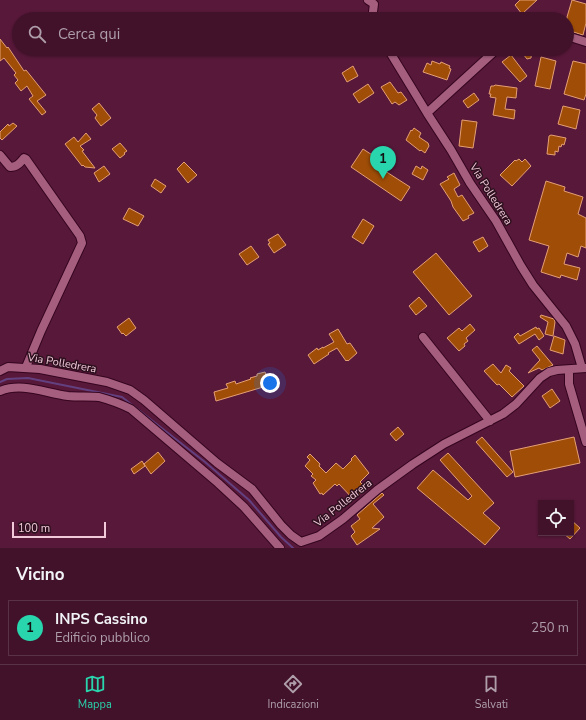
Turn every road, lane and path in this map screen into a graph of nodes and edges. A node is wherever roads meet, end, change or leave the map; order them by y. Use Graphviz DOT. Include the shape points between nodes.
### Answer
graph roads {
  1 [pos="368,0"];
  2 [pos="373,12"];
  3 [pos="574,38"];
  4 [pos="586,42"];
  5 [pos="392,56"];
  6 [pos="489,56"];
  7 [pos="427,114"];
  8 [pos="0,155"];
  9 [pos="422,337"];
  10 [pos="26,367"];
  11 [pos="584,368"];
  12 [pos="0,370"];
  13 [pos="569,370"];
  14 [pos="0,392"];
  15 [pos="490,421"];
  16 [pos="586,442"];
  17 [pos="299,545"];
  18 [pos="280,548"];
  1 -- 2 [label="street" via="374,4"];
  3 -- 4 [label="street"];
  5 -- 7 [label="street, Via Polledrera"];
  6 -- 7 [label="street"];
  7 -- 11 [label="street, Via Polledrera" via="496,221 532,285 566,326"];
  8 -- 10 [label="street" via="10,167 26,159 80,236 82,243"];
  9 -- 15 [label="street"];
  10 -- 12 [label="street, Via Polledrera"];
  10 -- 17 [label="street, Via Polledrera" via="107,382 130,390 252,489"];
  11 -- 13 [label="street, Via Polledrera"];
  13 -- 15 [label="street, Via Polledrera" via="549,372 516,404"];
  13 -- 16 [label="street" via="569,384"];
  14 -- 18 [label="street" via="24,388 67,396 98,397 131,409 244,507"];
  15 -- 17 [label="street, Via Polledrera" via="444,444 413,464 343,519 319,536"];
}
